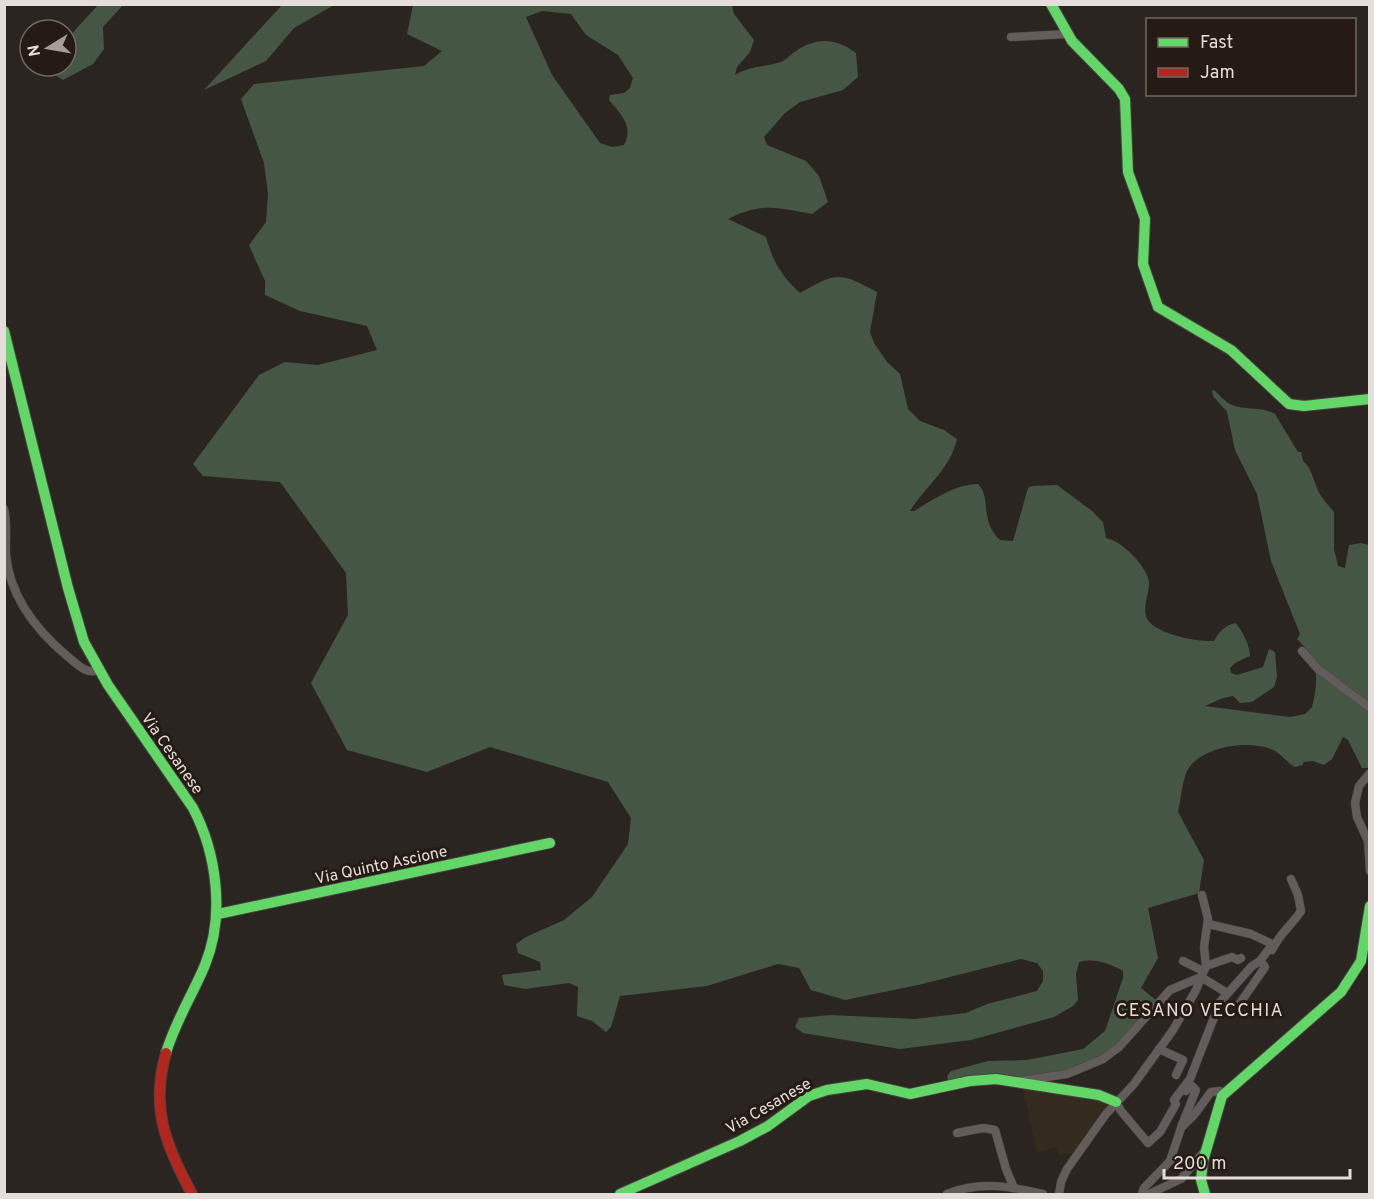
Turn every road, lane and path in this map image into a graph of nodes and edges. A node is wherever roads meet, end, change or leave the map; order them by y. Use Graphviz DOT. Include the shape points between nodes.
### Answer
graph roads {
  1 [pos="1051,4"];
  2 [pos="1068,34"];
  3 [pos="1011,37"];
  4 [pos="4,330"];
  5 [pos="1370,399"];
  6 [pos="4,509"];
  7 [pos="1302,651"];
  8 [pos="98,670"];
  9 [pos="1370,708"];
  10 [pos="1370,773"];
  11 [pos="550,843"];
  12 [pos="1370,871"];
  13 [pos="1291,879"];
  14 [pos="1202,895"];
  15 [pos="1370,906"];
  16 [pos="218,914"];
  17 [pos="1208,924"];
  18 [pos="1241,958"];
  19 [pos="1183,960"];
  20 [pos="1261,962"];
  21 [pos="1203,971"];
  22 [pos="1227,993"];
  23 [pos="1240,1003"];
  24 [pos="1159,1049"];
  25 [pos="1183,1078"];
  26 [pos="1018,1081"];
  27 [pos="1222,1096"];
  28 [pos="1116,1102"];
  29 [pos="1176,1104"];
  30 [pos="1182,1125"];
  31 [pos="957,1133"];
  32 [pos="1204,1152"];
  33 [pos="1014,1188"];
  34 [pos="192,1194"];
  35 [pos="620,1194"];
  36 [pos="947,1194"];
  37 [pos="1043,1194"];
  38 [pos="1059,1194"];
  39 [pos="1142,1194"];
  40 [pos="1149,1194"];
  41 [pos="1205,1194"];
  1 -- 2 [label="street"];
  2 -- 3 [label="street"];
  2 -- 5 [label="street" via="1126,101 1128,172 1145,219 1143,264 1158,307 1231,350 1289,404"];
  4 -- 8 [label="street, Via Cesanese" via="75,615"];
  6 -- 8 [label="street" via="8,568 20,602 60,650 86,670"];
  7 -- 9 [label="street" via="1318,669"];
  8 -- 16 [label="street, Via Cesanese" via="197,814 212,866"];
  10 -- 12 [label="street" via="1356,793 1355,810 1368,841"];
  11 -- 16 [label="street, Via Quinto Ascione"];
  13 -- 20 [label="street" via="1301,911"];
  14 -- 17 [label="street"];
  15 -- 27 [label="street" via="1361,961 1341,992"];
  16 -- 34 [label="street, Via Cesanese" via="208,956 168,1047 159,1085 165,1139"];
  17 -- 20 [label="street" via="1251,934 1270,943"];
  17 -- 21 [label="street"];
  18 -- 21 [label="street" via="1232,957"];
  19 -- 21 [label="street"];
  20 -- 22 [label="street" via="1255,963"];
  20 -- 23 [label="street" via="1265,967"];
  21 -- 22 [label="street"];
  21 -- 24 [label="street" via="1187,1007"];
  21 -- 26 [label="street" via="1170,990 1107,1057 1066,1074"];
  22 -- 25 [label="street"];
  24 -- 25 [label="street" via="1183,1060"];
  24 -- 28 [label="street" via="1128,1092"];
  25 -- 29 [label="street"];
  26 -- 28 [label="street, Via Cesanese" via="1100,1095"];
  26 -- 35 [label="street, Via Cesanese" via="982,1079 910,1094 867,1084 822,1091 755,1134"];
  27 -- 30 [label="street" via="1220,1091 1212,1091"];
  27 -- 32 [label="street"];
  28 -- 29 [label="street" via="1148,1143 1160,1132"];
  28 -- 38 [label="street" via="1067,1169"];
  29 -- 30 [label="street" via="1190,1087 1195,1088"];
  30 -- 39 [label="street" via="1170,1161"];
  31 -- 33 [label="street" via="995,1130"];
  32 -- 40 [label="street" via="1178,1181"];
  32 -- 41 [label="street" via="1201,1180"];
  33 -- 36 [label="street" via="981,1185"];
  33 -- 37 [label="street"];
}
